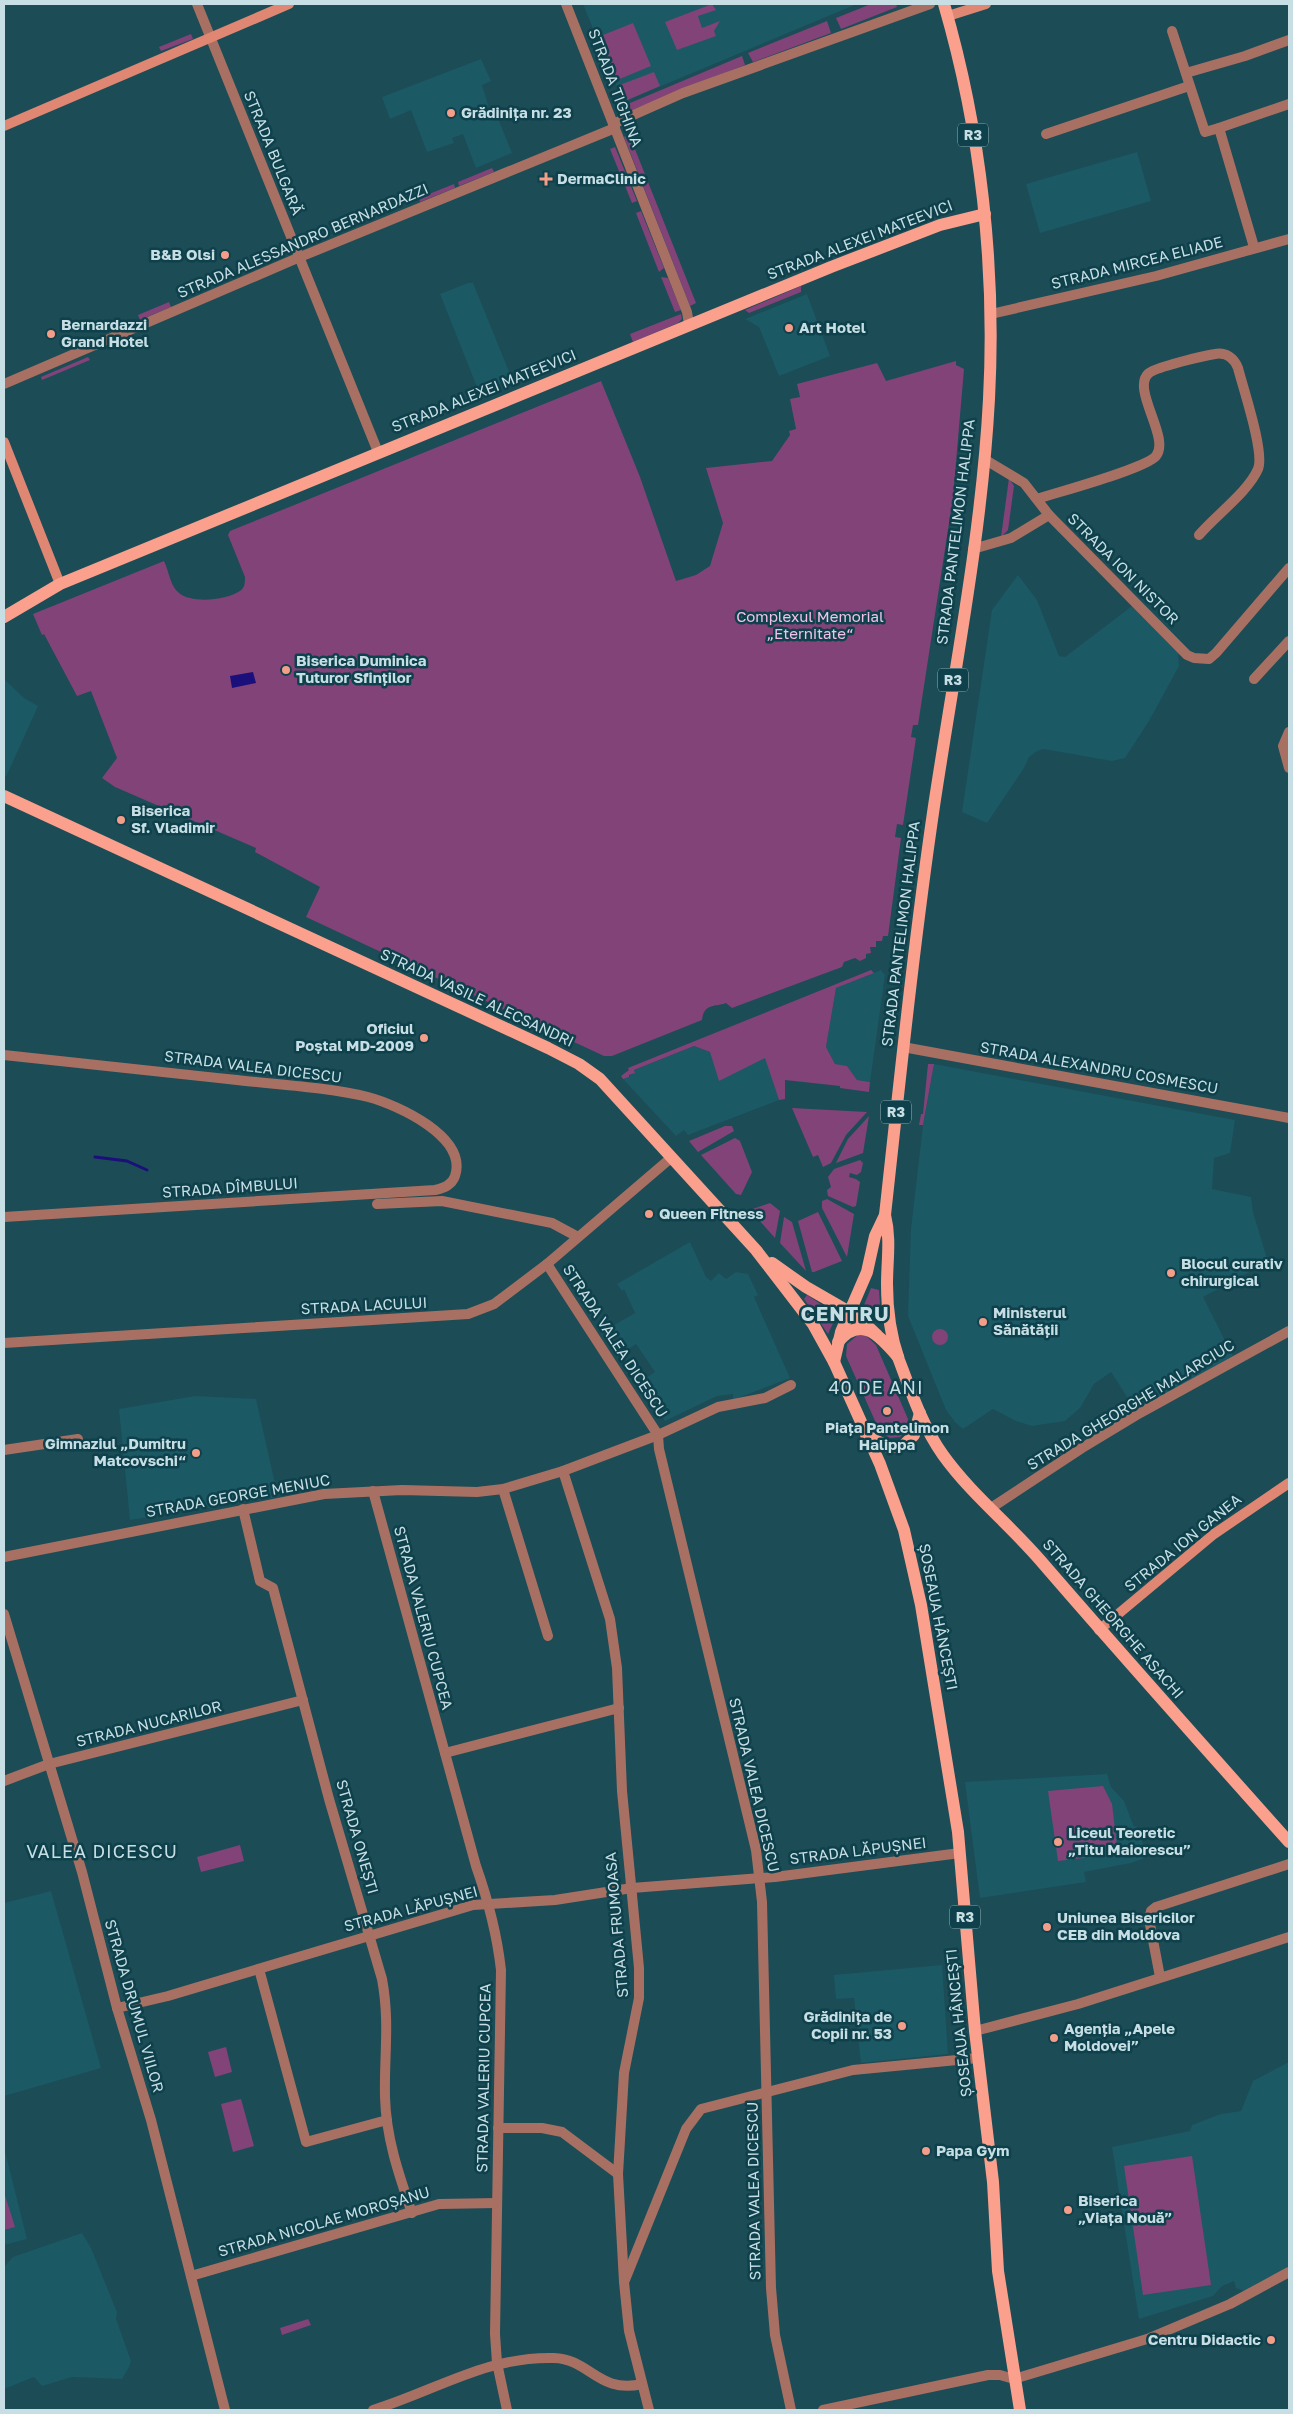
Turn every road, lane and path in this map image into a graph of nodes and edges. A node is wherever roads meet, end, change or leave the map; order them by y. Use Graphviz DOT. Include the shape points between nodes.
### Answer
graph roads {
  1 [pos="197,4"];
  2 [pos="289,4"];
  3 [pos="566,4"];
  4 [pos="930,4"];
  5 [pos="986,4"];
  6 [pos="946,10"];
  7 [pos="1172,31"];
  8 [pos="210,37"];
  9 [pos="1289,40"];
  10 [pos="1186,73"];
  11 [pos="1190,86"];
  12 [pos="1289,104"];
  13 [pos="4,126"];
  14 [pos="614,126"];
  15 [pos="1219,128"];
  16 [pos="1046,134"];
  17 [pos="985,214"];
  18 [pos="1289,239"];
  19 [pos="1254,247"];
  20 [pos="300,257"];
  21 [pos="991,314"];
  22 [pos="689,324"];
  23 [pos="4,384"];
  24 [pos="4,442"];
  25 [pos="378,452"];
  26 [pos="984,459"];
  27 [pos="1037,499"];
  28 [pos="1049,515"];
  29 [pos="1199,534"];
  30 [pos="973,549"];
  31 [pos="1289,568"];
  32 [pos="60,584"];
  33 [pos="4,617"];
  34 [pos="1289,641"];
  35 [pos="1254,679"];
  36 [pos="1289,732"];
  37 [pos="1289,768"];
  38 [pos="4,796"];
  39 [pos="903,1047"];
  40 [pos="4,1055"];
  41 [pos="1289,1118"];
  42 [pos="672,1157"];
  43 [pos="454,1178"];
  44 [pos="378,1204"];
  45 [pos="885,1215"];
  46 [pos="4,1217"];
  47 [pos="578,1237"];
  48 [pos="756,1250"];
  49 [pos="547,1264"];
  50 [pos="849,1312"];
  51 [pos="1289,1331"];
  52 [pos="877,1335"];
  53 [pos="4,1343"];
  54 [pos="837,1344"];
  55 [pos="898,1358"];
  56 [pos="834,1362"];
  57 [pos="791,1386"];
  58 [pos="920,1413"];
  59 [pos="864,1434"];
  60 [pos="658,1435"];
  61 [pos="78,1439"];
  62 [pos="4,1450"];
  63 [pos="563,1471"];
  64 [pos="1289,1483"];
  65 [pos="503,1488"];
  66 [pos="373,1492"];
  67 [pos="990,1508"];
  68 [pos="243,1509"];
  69 [pos="4,1557"];
  70 [pos="4,1614"];
  71 [pos="1099,1630"];
  72 [pos="548,1636"];
  73 [pos="303,1700"];
  74 [pos="619,1708"];
  75 [pos="445,1753"];
  76 [pos="49,1764"];
  77 [pos="4,1781"];
  78 [pos="1289,1842"];
  79 [pos="960,1853"];
  80 [pos="1289,1864"];
  81 [pos="761,1877"];
  82 [pos="632,1888"];
  83 [pos="489,1904"];
  84 [pos="370,1935"];
  85 [pos="1289,1937"];
  86 [pos="259,1969"];
  87 [pos="1160,1977"];
  88 [pos="117,2008"];
  89 [pos="976,2031"];
  90 [pos="978,2058"];
  91 [pos="768,2090"];
  92 [pos="386,2120"];
  93 [pos="498,2128"];
  94 [pos="618,2174"];
  95 [pos="497,2203"];
  96 [pos="412,2213"];
  97 [pos="1289,2272"];
  98 [pos="191,2276"];
  99 [pos="624,2282"];
  100 [pos="497,2363"];
  101 [pos="1014,2379"];
  102 [pos="642,2384"];
  103 [pos="385,2408"];
  104 [pos="224,2410"];
  105 [pos="373,2410"];
  106 [pos="507,2410"];
  107 [pos="649,2410"];
  108 [pos="791,2410"];
  109 [pos="823,2410"];
  110 [pos="1020,2410"];
  1 -- 8 [label="street, STRADA BULGARĂ"];
  2 -- 8 [label="main road"];
  3 -- 14 [label="street, STRADA TIGHINA"];
  4 -- 14 [label="street, STRADA ALESSANDRO BERNARDAZZI" via="708,83"];
  5 -- 6 [label="main road"];
  6 -- 17 [label="main road, STRADA PANTELIMON HALIPPA / R3" via="978,160"];
  7 -- 10 [label="street"];
  8 -- 13 [label="main road"];
  8 -- 20 [label="street, STRADA BULGARĂ"];
  9 -- 10 [label="street"];
  10 -- 11 [label="street"];
  11 -- 15 [label="street" via="1205,132"];
  11 -- 16 [label="street"];
  12 -- 15 [label="street"];
  14 -- 20 [label="street, STRADA ALESSANDRO BERNARDAZZI"];
  14 -- 22 [label="street, STRADA TIGHINA"];
  15 -- 19 [label="street"];
  17 -- 21 [label="main road, STRADA PANTELIMON HALIPPA / R3"];
  17 -- 22 [label="main road, STRADA ALEXEI MATEEVICI" via="940,225"];
  18 -- 19 [label="street, STRADA MIRCEA ELIADE"];
  19 -- 21 [label="street, STRADA MIRCEA ELIADE" via="1156,276"];
  20 -- 23 [label="street, STRADA ALESSANDRO BERNARDAZZI"];
  20 -- 25 [label="street, STRADA BULGARĂ"];
  21 -- 26 [label="main road, STRADA PANTELIMON HALIPPA / R3"];
  22 -- 25 [label="main road, STRADA ALEXEI MATEEVICI"];
  24 -- 32 [label="main road"];
  25 -- 32 [label="main road, STRADA ALEXEI MATEEVICI"];
  26 -- 27 [label="street" via="1016,476"];
  26 -- 30 [label="main road, STRADA PANTELIMON HALIPPA / R3"];
  27 -- 28 [label="street"];
  27 -- 29 [label="street" via="1116,474 1156,456 1159,442 1144,388 1145,378 1155,371 1219,353 1231,357 1238,368 1259,451 1259,466 1252,480"];
  28 -- 30 [label="street, STRADA ION NISTOR" via="1011,538"];
  28 -- 31 [label="street, STRADA ION NISTOR" via="1187,655 1194,658 1209,658 1216,652"];
  30 -- 39 [label="main road, STRADA PANTELIMON HALIPPA / R3"];
  32 -- 33 [label="main road, STRADA ALEXEI MATEEVICI"];
  34 -- 35 [label="street"];
  36 -- 37 [label="street" via="1282,746"];
  38 -- 42 [label="main road, STRADA VASILE ALECSANDRI" via="569,1059 600,1079"];
  39 -- 41 [label="street, STRADA ALEXANDRU COSMESCU"];
  39 -- 45 [label="main road, STRADA PANTELIMON HALIPPA / R3"];
  40 -- 43 [label="street, STRADA VALEA DICESCU" via="317,1089 370,1098 405,1112 435,1130 456,1154"];
  42 -- 47 [label="street, STRADA LACULUI"];
  42 -- 48 [label="main road, STRADA VASILE ALECSANDRI"];
  43 -- 46 [label="street, STRADA DÎMBULUI" via="443,1188 434,1190"];
  44 -- 47 [label="street" via="442,1201 552,1224"];
  45 -- 50 [label="main road, STRADA PANTELIMON HALIPPA / R3" via="874,1236 867,1272"];
  45 -- 55 [label="main road, STRADA PANTELIMON HALIPPA / R3" via="890,1237 887,1296"];
  47 -- 49 [label="street, STRADA LACULUI"];
  48 -- 50 [label="main road" via="795,1280"];
  48 -- 56 [label="main road, STRADA VASILE ALECSANDRI" via="802,1308"];
  49 -- 53 [label="street, STRADA LACULUI" via="494,1304 468,1314"];
  49 -- 60 [label="street, STRADA VALEA DICESCU"];
  50 -- 52 [label="main road"];
  50 -- 54 [label="main road, STRADA PANTELIMON HALIPPA / R3"];
  51 -- 67 [label="street, STRADA GHEORGHE MALARCIUC" via="1140,1413"];
  52 -- 54 [label="main road" via="865,1329 854,1329 844,1334"];
  52 -- 55 [label="main road, R3"];
  54 -- 56 [label="main road, R3"];
  55 -- 58 [label="main road, R3"];
  56 -- 59 [label="main road, R3"];
  57 -- 60 [label="street, STRADA GEORGE MENIUC" via="764,1398 718,1406"];
  58 -- 59 [label="main road" via="914,1435 903,1446 880,1445"];
  58 -- 67 [label="main road, STRADA GHEORGHE ASACHI / R3" via="943,1455"];
  59 -- 79 [label="main road, ȘOSEAUA HÂNCEȘTI / R3" via="890,1488 911,1554 942,1723"];
  60 -- 63 [label="street, STRADA GEORGE MENIUC"];
  60 -- 81 [label="street, STRADA VALEA DICESCU"];
  61 -- 62 [label="street"];
  63 -- 65 [label="street, STRADA GEORGE MENIUC"];
  63 -- 74 [label="street, STRADA FRUMOASA" via="610,1619 618,1668"];
  64 -- 71 [label="main road, STRADA ION GANEA" via="1214,1534"];
  65 -- 66 [label="street, STRADA GEORGE MENIUC" via="476,1492"];
  65 -- 72 [label="street"];
  66 -- 68 [label="street, STRADA GEORGE MENIUC" via="324,1494"];
  66 -- 75 [label="street, STRADA VALERIU CUPCEA"];
  67 -- 71 [label="main road, STRADA GHEORGHE ASACHI / R3" via="1039,1558"];
  68 -- 69 [label="street, STRADA GEORGE MENIUC"];
  68 -- 73 [label="street, STRADA ONEȘTI" via="260,1581 273,1588"];
  70 -- 76 [label="street, STRADA DRUMUL VIILOR"];
  71 -- 78 [label="main road, STRADA GHEORGHE ASACHI / R3"];
  73 -- 76 [label="street, STRADA NUCARILOR"];
  73 -- 84 [label="street, STRADA ONEȘTI"];
  74 -- 75 [label="street"];
  74 -- 82 [label="street, STRADA FRUMOASA" via="622,1791"];
  75 -- 83 [label="street, STRADA VALERIU CUPCEA"];
  76 -- 77 [label="street, STRADA NUCARILOR"];
  76 -- 88 [label="street, STRADA DRUMUL VIILOR" via="82,1872"];
  79 -- 81 [label="street, STRADA LĂPUȘNEI"];
  79 -- 89 [label="main road, ȘOSEAUA HÂNCEȘTI / R3"];
  80 -- 87 [label="street" via="1151,1911 1149,1919"];
  81 -- 82 [label="street, STRADA LĂPUȘNEI"];
  81 -- 91 [label="street, STRADA VALEA DICESCU"];
  82 -- 83 [label="street, STRADA LĂPUȘNEI" via="555,1900"];
  82 -- 94 [label="street, STRADA FRUMOASA" via="639,1998 624,2073"];
  83 -- 84 [label="street, STRADA LĂPUȘNEI" via="473,1905"];
  83 -- 93 [label="street, STRADA VALERIU CUPCEA" via="501,1970"];
  84 -- 86 [label="street, STRADA LĂPUȘNEI"];
  84 -- 92 [label="street, STRADA ONEȘTI" via="387,2007"];
  85 -- 87 [label="street"];
  86 -- 88 [label="street, STRADA LĂPUȘNEI"];
  86 -- 92 [label="street" via="306,2142"];
  87 -- 89 [label="street" via="1078,2004"];
  88 -- 98 [label="street, STRADA DRUMUL VIILOR" via="151,2120"];
  89 -- 90 [label="main road, ȘOSEAUA HÂNCEȘTI / R3"];
  90 -- 91 [label="street" via="879,2066"];
  90 -- 101 [label="main road, ȘOSEAUA HÂNCEȘTI / R3" via="992,2174 998,2271"];
  91 -- 99 [label="street" via="705,2107 695,2114"];
  91 -- 108 [label="street, STRADA VALEA DICESCU" via="771,2288 775,2335"];
  92 -- 96 [label="street, STRADA ONEȘTI"];
  93 -- 94 [label="street" via="556,2130"];
  93 -- 95 [label="street, STRADA VALERIU CUPCEA"];
  94 -- 99 [label="street, STRADA FRUMOASA"];
  95 -- 96 [label="street, STRADA NICOLAE MOROȘANU" via="439,2204"];
  95 -- 100 [label="street, STRADA VALERIU CUPCEA"];
  96 -- 98 [label="street, STRADA NICOLAE MOROȘANU"];
  97 -- 101 [label="street" via="1230,2304 1147,2338"];
  98 -- 104 [label="street, STRADA DRUMUL VIILOR"];
  99 -- 102 [label="street, STRADA FRUMOASA" via="629,2331"];
  100 -- 102 [label="street" via="567,2358 606,2382 628,2387"];
  100 -- 103 [label="street"];
  100 -- 106 [label="street, STRADA VALERIU CUPCEA"];
  101 -- 109 [label="street" via="988,2374"];
  101 -- 110 [label="main road, ȘOSEAUA HÂNCEȘTI / R3"];
  102 -- 107 [label="street, STRADA FRUMOASA"];
  103 -- 105 [label="street"];
}
